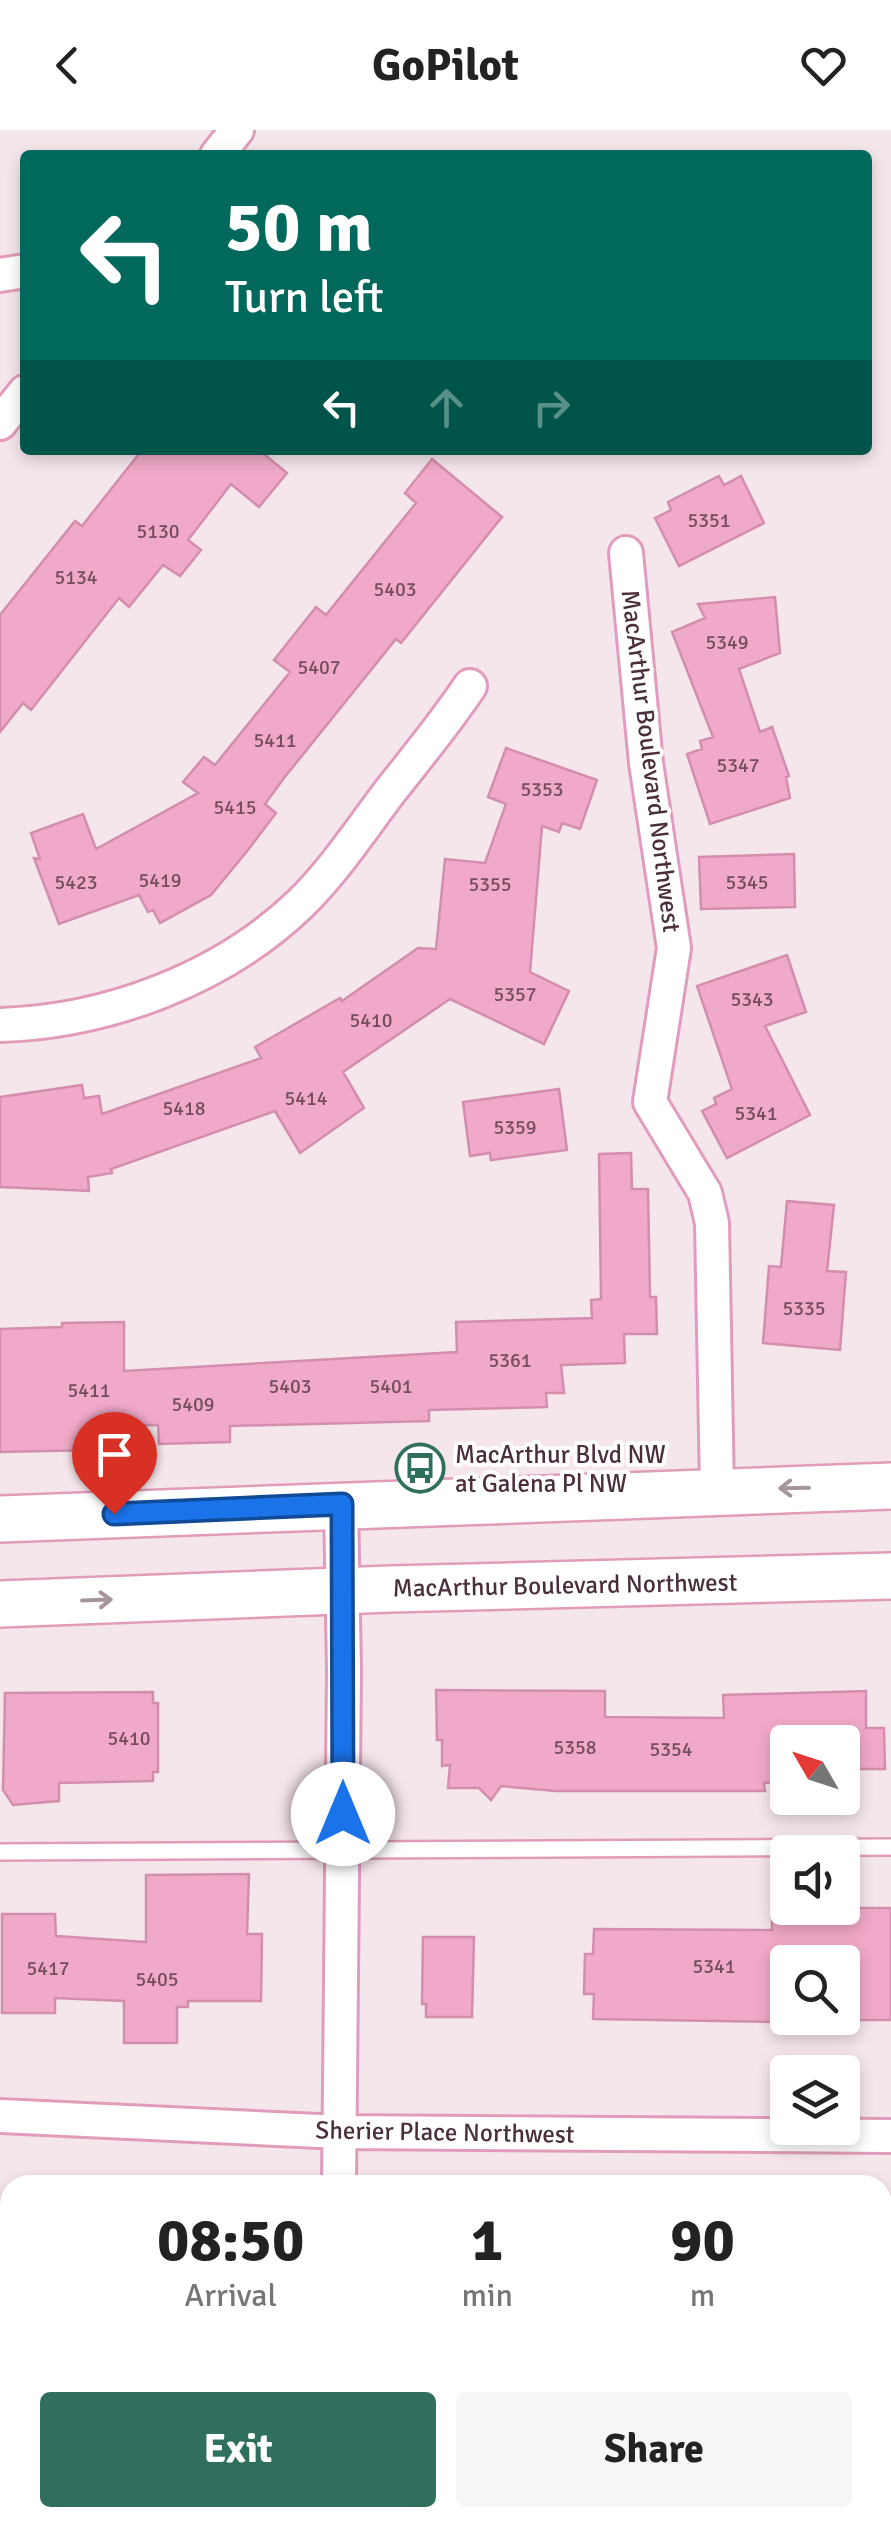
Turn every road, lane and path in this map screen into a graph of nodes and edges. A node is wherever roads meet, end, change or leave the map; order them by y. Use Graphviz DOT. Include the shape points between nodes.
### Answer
graph roads {
  1 [pos="237,130"];
  2 [pos="221,150"];
  3 [pos="20,398"];
  4 [pos="0,423"];
  5 [pos="626,553"];
  6 [pos="470,686"];
  7 [pos="0,1025"];
  8 [pos="891,1486"];
  9 [pos="717,1490"];
  10 [pos="342,1504"];
  11 [pos="0,1519"];
  12 [pos="891,1576"];
  13 [pos="341,1591"];
  14 [pos="0,1604"];
  15 [pos="891,1848"];
  16 [pos="343,1850"];
  17 [pos="0,1852"];
  18 [pos="0,2116"];
  19 [pos="342,2132"];
  20 [pos="891,2136"];
  21 [pos="340,2175"];
  1 -- 2 [label="street"];
  3 -- 4 [label="street"];
  5 -- 9 [label="street, MacArthur Boulevard Northwest" via="646,762 674,948 650,1102 705,1193 712,1223"];
  6 -- 7 [label="street" via="326,876 263,934 152,995 66,1018"];
  8 -- 9 [label="main road, one-way"];
  9 -- 10 [label="main road"];
  10 -- 11 [label="main road"];
  10 -- 13 [label="street"];
  12 -- 13 [label="main road, MacArthur Boulevard Northwest"];
  14 -- 13 [label="main road, MacArthur Boulevard Northwest, one-way"];
  13 -- 16 [label="street"];
  15 -- 16 [label="lane"];
  16 -- 17 [label="lane"];
  16 -- 19 [label="street"];
  18 -- 19 [label="street, Sherier Place Northwest"];
  19 -- 20 [label="street, Sherier Place Northwest"];
  19 -- 21 [label="street"];
}
